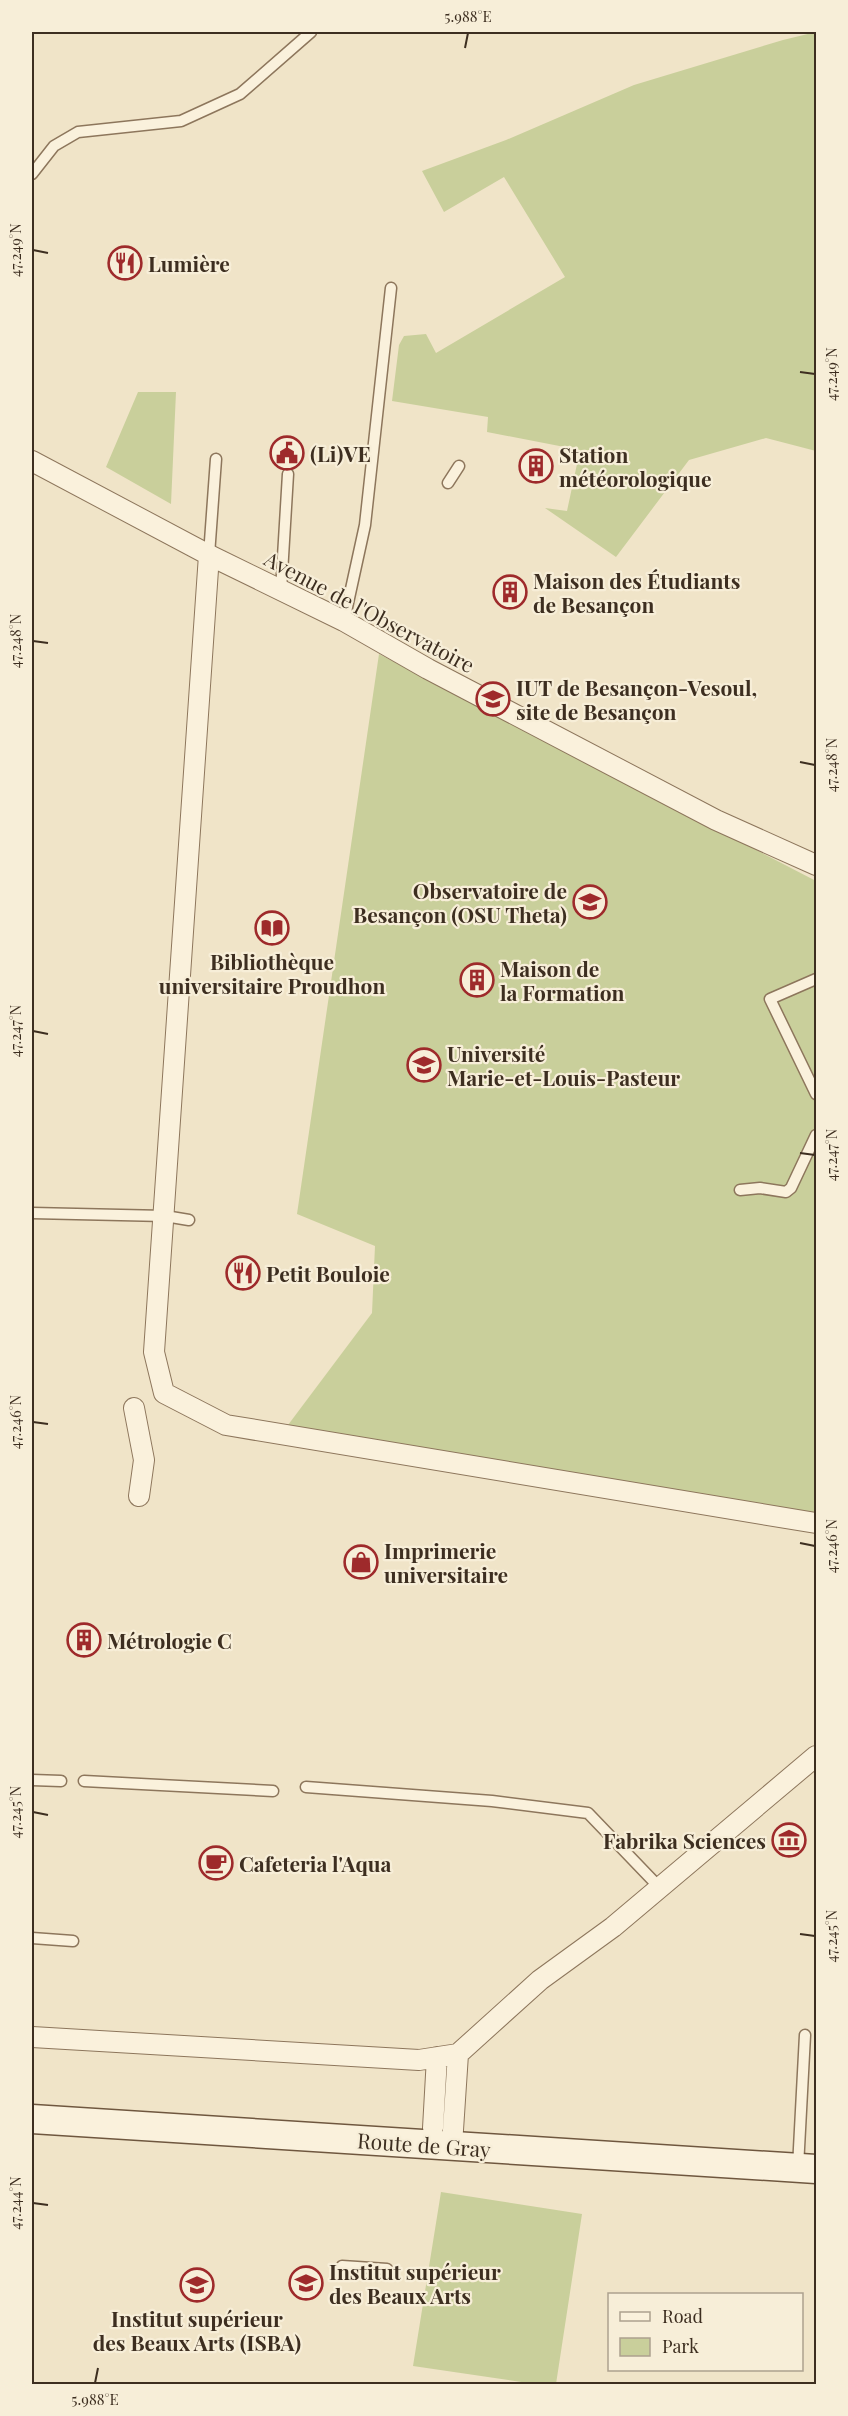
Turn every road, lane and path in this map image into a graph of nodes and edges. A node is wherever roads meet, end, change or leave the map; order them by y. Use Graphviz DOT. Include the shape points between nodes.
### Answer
graph roads {
  1 [pos="310,32"];
  2 [pos="32,174"];
  3 [pos="391,288"];
  4 [pos="216,459"];
  5 [pos="32,461"];
  6 [pos="459,466"];
  7 [pos="288,474"];
  8 [pos="448,483"];
  9 [pos="209,555"];
  10 [pos="281,590"];
  11 [pos="344,621"];
  12 [pos="816,865"];
  13 [pos="816,979"];
  14 [pos="816,1094"];
  15 [pos="816,1135"];
  16 [pos="740,1190"];
  17 [pos="32,1213"];
  18 [pos="165,1216"];
  19 [pos="189,1220"];
  20 [pos="134,1408"];
  21 [pos="139,1497"];
  22 [pos="816,1523"];
  23 [pos="816,1756"];
  24 [pos="32,1780"];
  25 [pos="61,1780"];
  26 [pos="84,1781"];
  27 [pos="306,1787"];
  28 [pos="273,1791"];
  29 [pos="660,1888"];
  30 [pos="32,1938"];
  31 [pos="73,1941"];
  32 [pos="805,2035"];
  33 [pos="32,2037"];
  34 [pos="458,2054"];
  35 [pos="437,2057"];
  36 [pos="32,2119"];
  37 [pos="443,2137"];
  38 [pos="807,2168"];
  39 [pos="342,2266"];
  40 [pos="387,2269"];
  1 -- 2 [label="lane" via="240,94 181,121 78,132 54,146"];
  3 -- 11 [label="lane" via="365,525"];
  4 -- 9 [label="lane"];
  5 -- 9 [label="street, Avenue de l'Observatoire"];
  6 -- 8 [label="lane"];
  7 -- 10 [label="lane"];
  9 -- 10 [label="street, Avenue de l'Observatoire"];
  9 -- 18 [label="street"];
  10 -- 11 [label="street, Avenue de l'Observatoire"];
  11 -- 12 [label="street, Avenue de l'Observatoire" via="716,820"];
  13 -- 14 [label="lane" via="770,999"];
  15 -- 16 [label="lane" via="786,1192"];
  17 -- 18 [label="lane"];
  18 -- 19 [label="lane"];
  18 -- 22 [label="street" via="154,1352 164,1393 190,1409 226,1425"];
  20 -- 21 [label="street" via="144,1460"];
  23 -- 29 [label="street"];
  24 -- 25 [label="lane"];
  26 -- 28 [label="lane"];
  27 -- 29 [label="lane" via="492,1801 588,1813"];
  29 -- 34 [label="street" via="540,1980"];
  30 -- 31 [label="lane"];
  32 -- 38 [label="lane"];
  33 -- 35 [label="street" via="419,2060"];
  34 -- 35 [label="street"];
  34 -- 37 [label="street"];
  35 -- 37 [label="street"];
  36 -- 37 [label="main road, Route de Gray"];
  37 -- 38 [label="main road, Route de Gray"];
  39 -- 40 [label="lane"];
}
